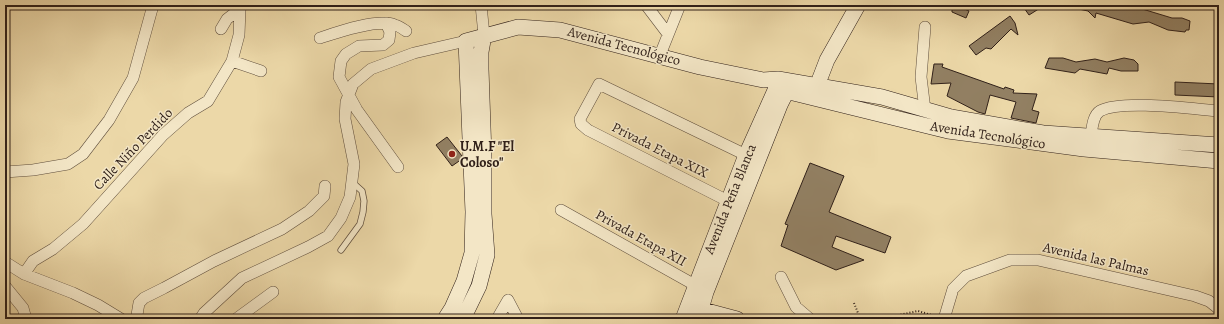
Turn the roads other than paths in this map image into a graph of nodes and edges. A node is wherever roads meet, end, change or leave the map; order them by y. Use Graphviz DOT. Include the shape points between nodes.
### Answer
graph roads {
  1 [pos="481,5"];
  2 [pos="646,5"];
  3 [pos="680,5"];
  4 [pos="858,5"];
  5 [pos="241,7"];
  6 [pos="152,9"];
  7 [pos="386,23"];
  8 [pos="924,27"];
  9 [pos="221,29"];
  10 [pos="406,31"];
  11 [pos="668,34"];
  12 [pos="484,35"];
  13 [pos="320,38"];
  14 [pos="466,41"];
  15 [pos="660,56"];
  16 [pos="232,61"];
  17 [pos="262,71"];
  18 [pos="783,85"];
  19 [pos="817,86"];
  20 [pos="348,95"];
  21 [pos="925,110"];
  22 [pos="1219,111"];
  23 [pos="1090,136"];
  24 [pos="1219,145"];
  25 [pos="746,155"];
  26 [pos="1219,161"];
  27 [pos="398,167"];
  28 [pos="5,172"];
  29 [pos="352,182"];
  30 [pos="326,186"];
  31 [pos="728,201"];
  32 [pos="561,210"];
  33 [pos="341,250"];
  34 [pos="5,262"];
  35 [pos="24,274"];
  36 [pos="781,277"];
  37 [pos="5,286"];
  38 [pos="701,288"];
  39 [pos="273,292"];
  40 [pos="1219,309"];
  41 [pos="691,315"];
  42 [pos="26,319"];
  43 [pos="121,319"];
  44 [pos="138,319"];
  45 [pos="200,319"];
  46 [pos="236,319"];
  47 [pos="446,319"];
  48 [pos="463,319"];
  49 [pos="497,319"];
  50 [pos="518,319"];
  51 [pos="737,319"];
  52 [pos="810,319"];
  53 [pos="944,319"];
  1 -- 12 [label="street"];
  2 -- 11 [label="street"];
  3 -- 11 [label="street"];
  4 -- 19 [label="main road" via="829,55"];
  5 -- 9 [label="street"];
  5 -- 16 [label="street, Calle Niño Perdido" via="239,35"];
  6 -- 28 [label="street" via="132,78 109,120 83,154 68,164"];
  7 -- 10 [label="street"];
  7 -- 13 [label="street" via="353,27"];
  7 -- 20 [label="street" via="390,32 389,40 383,45 359,46 346,54 341,61 339,77"];
  8 -- 21 [label="street" via="921,77"];
  11 -- 15 [label="street"];
  12 -- 14 [label="main road, Avenida Tecnológico"];
  12 -- 15 [label="main road, Avenida Tecnológico" via="518,27 560,30"];
  12 -- 48 [label="main road" via="481,69 487,255 479,286"];
  14 -- 20 [label="street" via="414,53 371,69 353,84"];
  14 -- 47 [label="main road" via="473,204 472,253 464,281"];
  15 -- 18 [label="main road, Avenida Tecnológico"];
  16 -- 17 [label="street"];
  16 -- 35 [label="street, Calle Niño Perdido" via="208,101 188,112 163,135 83,224 53,249 33,261"];
  18 -- 19 [label="main road, Avenida Tecnológico"];
  18 -- 25 [label="main road, Avenida Peña Blanca"];
  18 -- 26 [label="main road, Avenida Tecnológico" via="948,131 1084,149"];
  18 -- 38 [label="main road, Avenida Peña Blanca" via="780,105"];
  19 -- 21 [label="main road, Avenida Tecnológico" via="882,97"];
  20 -- 27 [label="street"];
  20 -- 29 [label="street" via="345,118 354,164"];
  21 -- 23 [label="main road, Avenida Tecnológico" via="1043,133"];
  22 -- 23 [label="street" via="1116,106 1100,111 1094,120"];
  23 -- 24 [label="main road, Avenida Tecnológico"];
  25 -- 31 [label="main road, Avenida Peña Blanca"];
  25 -- 31 [label="street, Privada Etapa XIX" via="599,84 580,119 581,124 588,130"];
  29 -- 33 [label="lane" via="362,192 363,212 360,224"];
  29 -- 45 [label="street" via="350,197 341,218 328,236 242,278"];
  30 -- 44 [label="street" via="324,196 309,211 282,229 144,298 139,303"];
  31 -- 38 [label="main road, Avenida Peña Blanca"];
  32 -- 38 [label="street, Privada Etapa XII"];
  34 -- 35 [label="street"];
  35 -- 43 [label="street" via="73,293"];
  36 -- 52 [label="street" via="796,307"];
  37 -- 42 [label="street" via="23,308"];
  38 -- 41 [label="main road, Avenida Peña Blanca"];
  39 -- 46 [label="street"];
  40 -- 53 [label="street, Avenida las Palmas" via="1209,301 1195,296 1038,260 1010,260 966,276 953,289"];
  41 -- 51 [label="main road"];
  49 -- 50 [label="street" via="508,300"];
}
